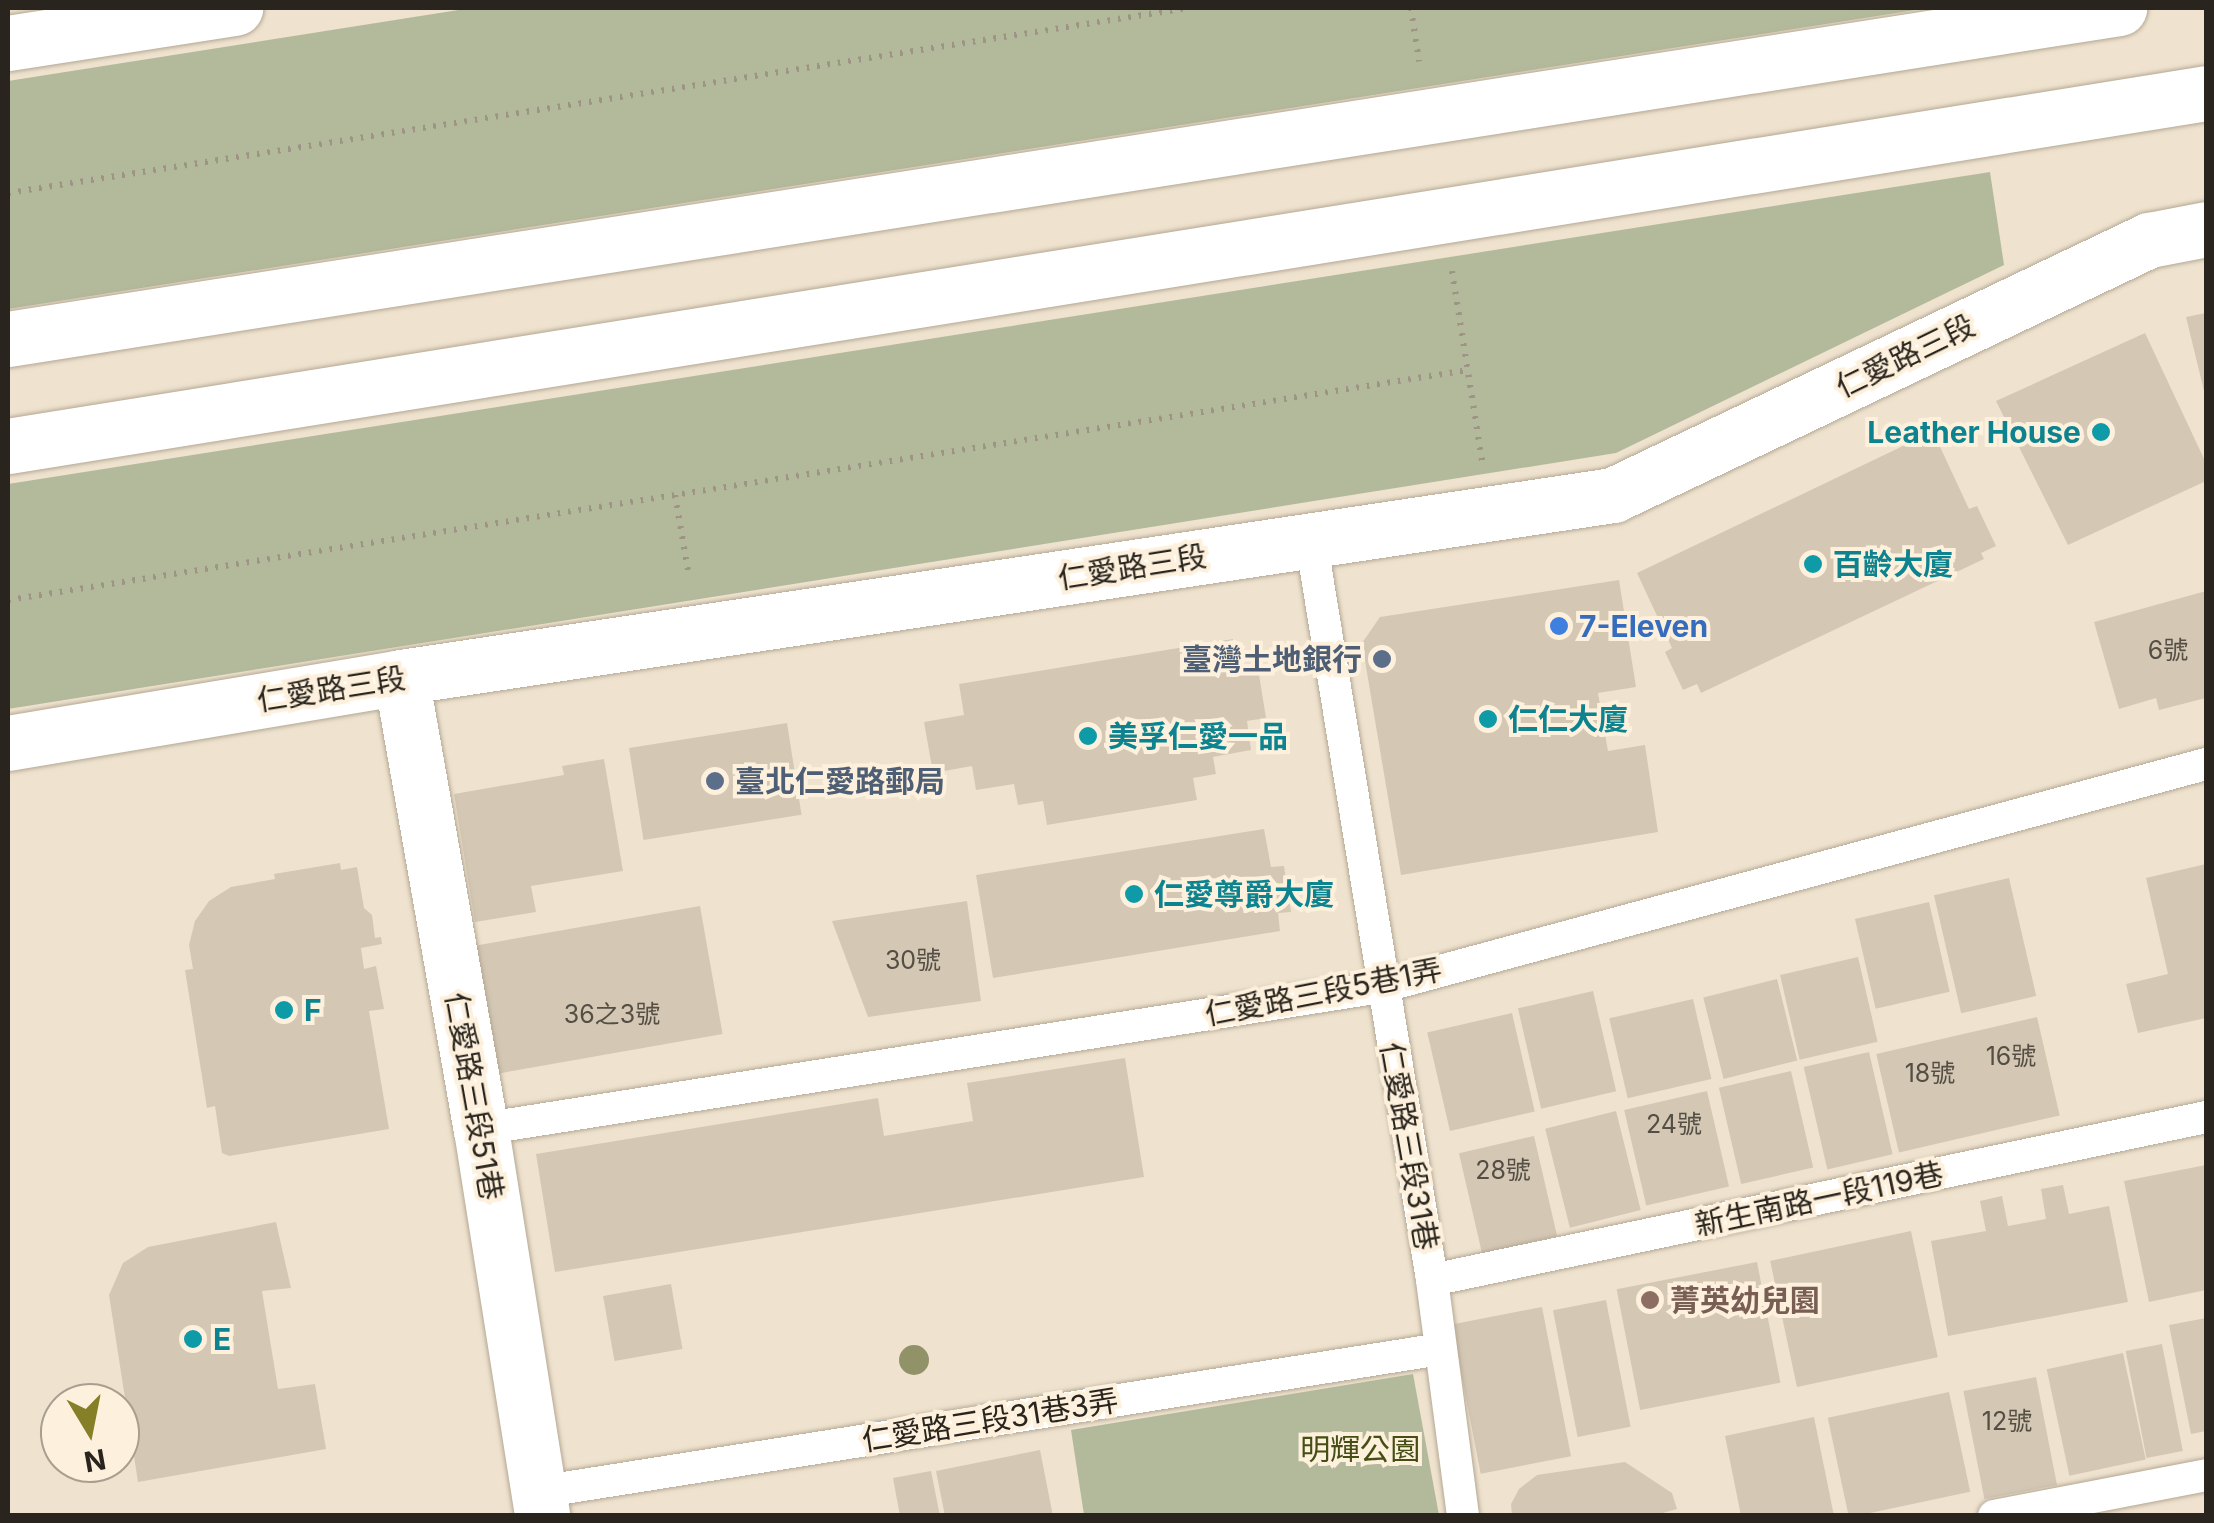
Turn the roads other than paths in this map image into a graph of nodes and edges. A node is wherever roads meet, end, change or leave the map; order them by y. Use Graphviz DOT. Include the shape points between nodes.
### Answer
graph roads {
  1 [pos="235,8"];
  2 [pos="1948,8"];
  3 [pos="2120,8"];
  4 [pos="8,43"];
  5 [pos="2206,92"];
  6 [pos="2206,230"];
  7 [pos="8,312"];
  8 [pos="8,340"];
  9 [pos="8,446"];
  10 [pos="1311,540"];
  11 [pos="400,677"];
  12 [pos="8,743"];
  13 [pos="2206,764"];
  14 [pos="1381,987"];
  15 [pos="2206,1117"];
  16 [pos="481,1129"];
  17 [pos="1432,1280"];
  18 [pos="1441,1349"];
  19 [pos="2206,1475"];
  20 [pos="541,1504"];
  21 [pos="1463,1516"];
  22 [pos="1994,1516"];
  1 -- 4 [label="main road"];
  2 -- 7 [label="lane"];
  3 -- 8 [label="main road"];
  5 -- 9 [label="main road"];
  6 -- 10 [label="main road, 仁愛路三段" via="2149,240 1614,495"];
  10 -- 11 [label="main road, 仁愛路三段"];
  10 -- 14 [label="lane, 仁愛路三段31巷"];
  11 -- 12 [label="main road, 仁愛路三段"];
  11 -- 16 [label="main road, 仁愛路三段51巷"];
  13 -- 14 [label="lane, 仁愛路三段5巷1弄"];
  14 -- 16 [label="lane, 仁愛路三段5巷1弄"];
  14 -- 17 [label="lane, 仁愛路三段31巷"];
  15 -- 17 [label="lane, 新生南路一段119巷"];
  16 -- 20 [label="main road, 仁愛路三段51巷"];
  17 -- 18 [label="lane, 仁愛路三段31巷"];
  18 -- 20 [label="lane, 仁愛路三段31巷3弄"];
  18 -- 21 [label="lane, 仁愛路三段31巷"];
  19 -- 22 [label="lane"];
}
